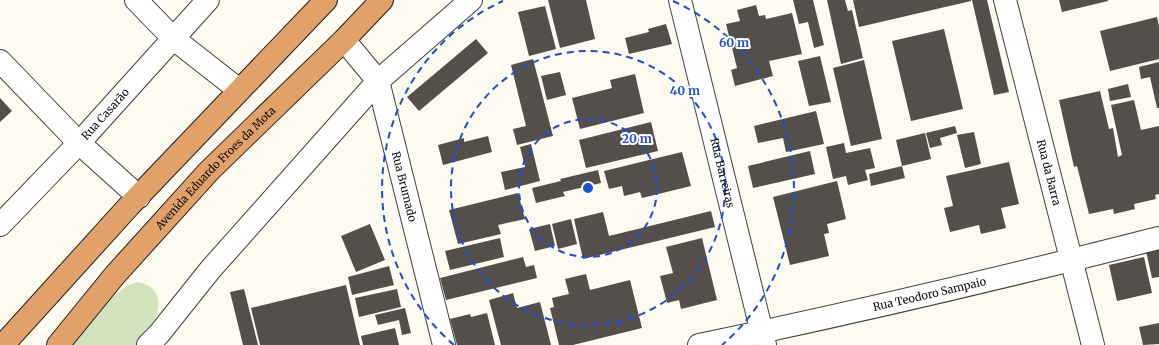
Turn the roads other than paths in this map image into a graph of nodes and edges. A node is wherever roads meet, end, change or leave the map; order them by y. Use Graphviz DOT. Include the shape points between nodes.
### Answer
graph roads {
  1 [pos="136,0"];
  2 [pos="208,0"];
  3 [pos="326,0"];
  4 [pos="382,0"];
  5 [pos="471,0"];
  6 [pos="680,0"];
  7 [pos="1005,0"];
  8 [pos="174,39"];
  9 [pos="344,40"];
  10 [pos="0,61"];
  11 [pos="378,81"];
  12 [pos="239,90"];
  13 [pos="79,143"];
  14 [pos="139,196"];
  15 [pos="0,225"];
  16 [pos="1159,238"];
  17 [pos="1072,260"];
  18 [pos="764,338"];
  19 [pos="3,345"];
  20 [pos="58,345"];
  21 [pos="148,345"];
  22 [pos="444,345"];
  23 [pos="699,345"];
  24 [pos="1093,345"];
  1 -- 8 [label="street"];
  2 -- 8 [label="street, Rua Casarão"];
  3 -- 12 [label="highway"];
  4 -- 9 [label="highway, Avenida Eduardo Froes da Mota"];
  5 -- 11 [label="street"];
  6 -- 18 [label="street, Rua Barreiras"];
  7 -- 17 [label="street, Rua da Barra"];
  8 -- 12 [label="street"];
  8 -- 13 [label="street, Rua Casarão"];
  9 -- 11 [label="street, Rua Brumado"];
  9 -- 20 [label="highway, Avenida Eduardo Froes da Mota" via="209,172 115,275"];
  10 -- 13 [label="street"];
  11 -- 21 [label="street" via="210,270"];
  11 -- 22 [label="street, Rua Brumado"];
  12 -- 14 [label="highway"];
  13 -- 14 [label="street"];
  13 -- 15 [label="street, Rua Casarão"];
  14 -- 19 [label="highway"];
  16 -- 17 [label="street, Rua Teodoro Sampaio"];
  17 -- 18 [label="street, Rua Teodoro Sampaio"];
  17 -- 24 [label="street, Rua da Barra"];
  18 -- 23 [label="street, Rua Teodoro Sampaio"];
}
